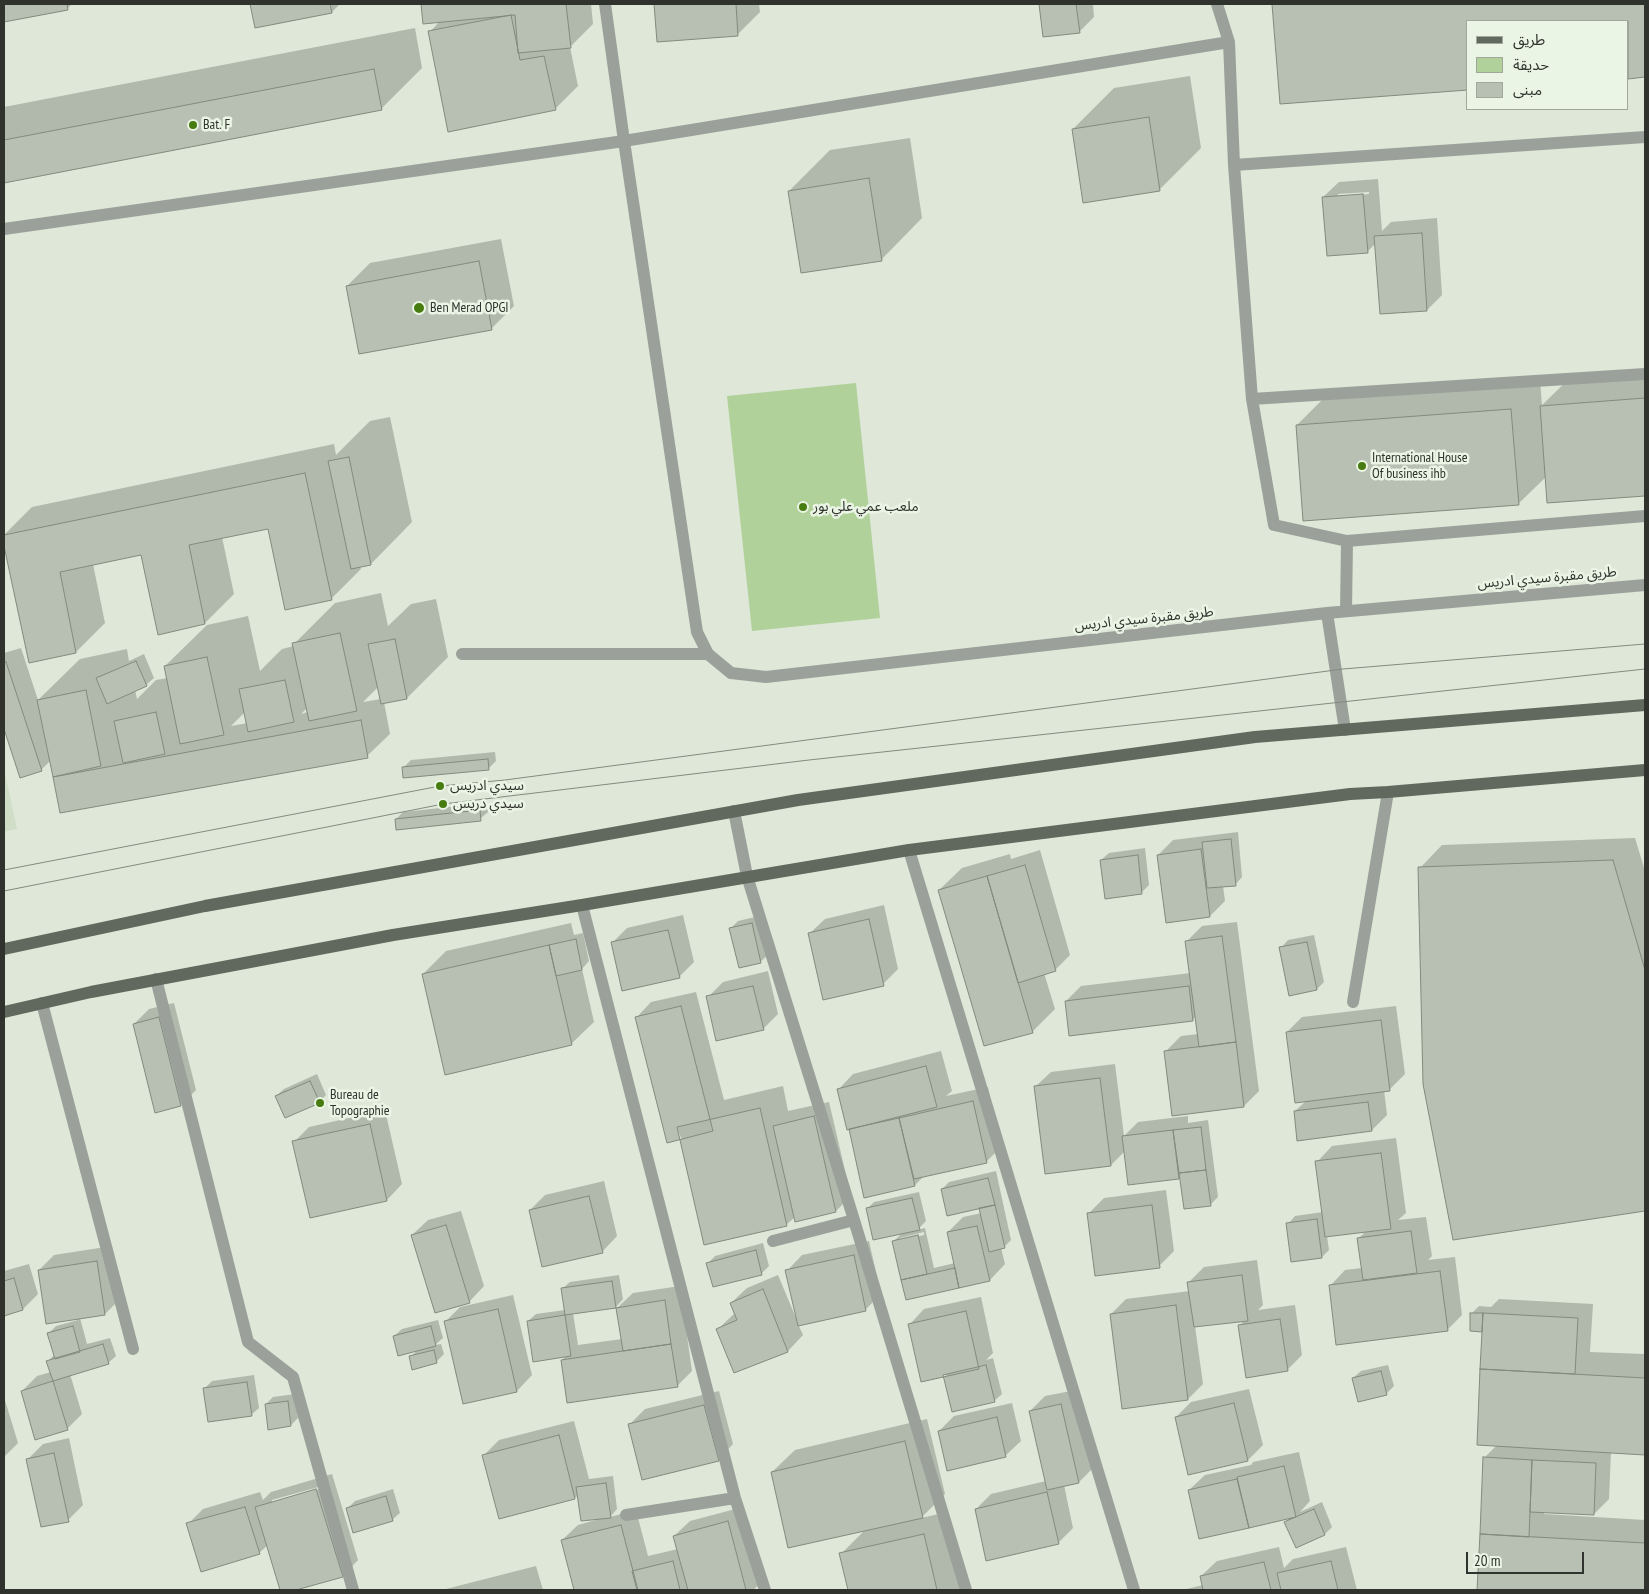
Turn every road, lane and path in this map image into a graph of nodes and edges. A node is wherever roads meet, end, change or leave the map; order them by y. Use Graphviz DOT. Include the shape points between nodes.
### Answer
graph roads {
  1 [pos="605,4"];
  2 [pos="1217,4"];
  3 [pos="1229,42"];
  4 [pos="1645,137"];
  5 [pos="624,142"];
  6 [pos="1234,165"];
  7 [pos="4,229"];
  8 [pos="1645,374"];
  9 [pos="1252,399"];
  10 [pos="1645,516"];
  11 [pos="1347,541"];
  12 [pos="1645,584"];
  13 [pos="1346,611"];
  14 [pos="1327,613"];
  15 [pos="462,654"];
  16 [pos="708,654"];
  17 [pos="1645,704"];
  18 [pos="1345,730"];
  19 [pos="1645,770"];
  20 [pos="1388,792"];
  21 [pos="734,811"];
  22 [pos="909,850"];
  23 [pos="747,876"];
  24 [pos="582,905"];
  25 [pos="4,949"];
  26 [pos="156,979"];
  27 [pos="1353,1002"];
  28 [pos="42,1003"];
  29 [pos="4,1012"];
  30 [pos="854,1220"];
  31 [pos="774,1240"];
  32 [pos="133,1350"];
  33 [pos="735,1498"];
  34 [pos="626,1515"];
  35 [pos="353,1590"];
  36 [pos="765,1590"];
  37 [pos="966,1590"];
  38 [pos="1134,1590"];
  1 -- 5 [label="street, طريق مقبرة سيدي ادريس"];
  2 -- 3 [label="street"];
  3 -- 5 [label="street"];
  3 -- 6 [label="street"];
  4 -- 6 [label="street"];
  5 -- 7 [label="street"];
  5 -- 16 [label="street, طريق مقبرة سيدي ادريس" via="692,603 697,632"];
  6 -- 9 [label="street"];
  8 -- 9 [label="street"];
  9 -- 11 [label="street" via="1274,525"];
  10 -- 11 [label="street"];
  11 -- 13 [label="street"];
  12 -- 13 [label="street, طريق مقبرة سيدي ادريس"];
  13 -- 14 [label="street, طريق مقبرة سيدي ادريس"];
  14 -- 16 [label="street, طريق مقبرة سيدي ادريس" via="766,677 732,673"];
  14 -- 18 [label="street"];
  15 -- 16 [label="street"];
  17 -- 18 [label="main road"];
  18 -- 21 [label="main road" via="1255,737"];
  19 -- 20 [label="main road"];
  20 -- 22 [label="main road" via="1350,794"];
  20 -- 27 [label="street"];
  21 -- 23 [label="street"];
  21 -- 25 [label="main road" via="205,906"];
  22 -- 23 [label="main road"];
  22 -- 38 [label="street"];
  23 -- 24 [label="main road"];
  23 -- 30 [label="street"];
  24 -- 26 [label="main road" via="393,935"];
  24 -- 33 [label="street"];
  26 -- 28 [label="main road"];
  26 -- 35 [label="street" via="248,1342 293,1377"];
  28 -- 29 [label="main road"];
  28 -- 32 [label="street"];
  30 -- 31 [label="street"];
  30 -- 37 [label="street"];
  33 -- 34 [label="street"];
  33 -- 36 [label="street"];
}
